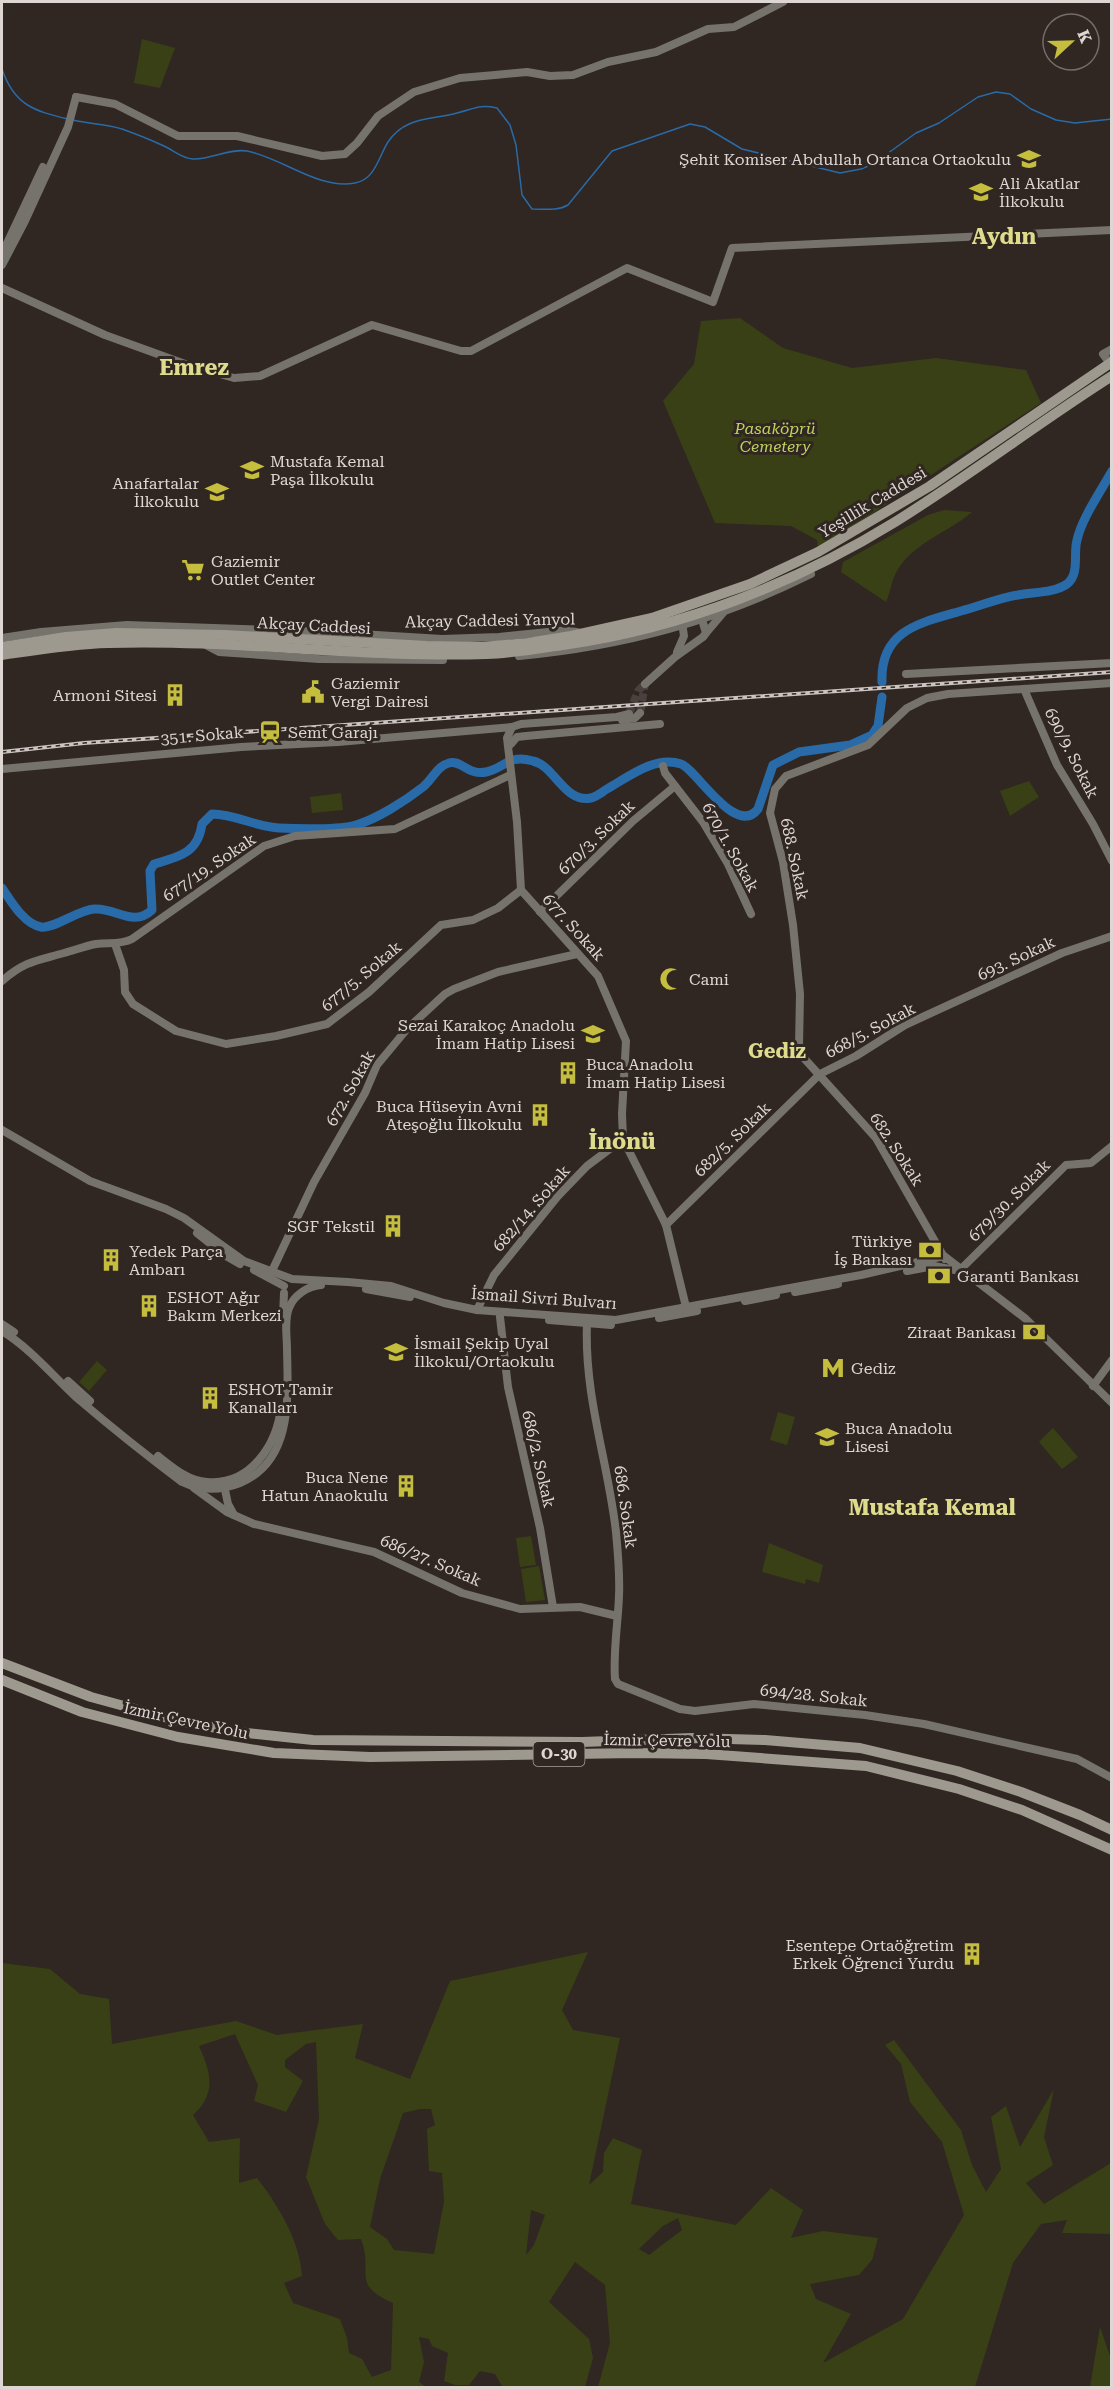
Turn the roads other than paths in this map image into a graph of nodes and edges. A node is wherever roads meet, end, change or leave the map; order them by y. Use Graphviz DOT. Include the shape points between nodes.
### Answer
graph roads {
  1 [pos="783,2"];
  2 [pos="66,125"];
  3 [pos="1112,230"];
  4 [pos="2,254"];
  5 [pos="2,265"];
  6 [pos="2,288"];
  7 [pos="1112,349"];
  8 [pos="1109,361"];
  9 [pos="1112,376"];
  10 [pos="872,535"];
  11 [pos="725,611"];
  12 [pos="700,612"];
  13 [pos="681,618"];
  14 [pos="240,629"];
  15 [pos="625,629"];
  16 [pos="671,630"];
  17 [pos="706,633"];
  18 [pos="684,636"];
  19 [pos="2,638"];
  20 [pos="353,642"];
  21 [pos="695,642"];
  22 [pos="223,644"];
  23 [pos="2,647"];
  24 [pos="2,655"];
  25 [pos="675,657"];
  26 [pos="342,659"];
  27 [pos="1112,663"];
  28 [pos="906,674"];
  29 [pos="1112,682"];
  30 [pos="645,684"];
  31 [pos="1024,689"];
  32 [pos="640,713"];
  33 [pos="629,714"];
  34 [pos="660,724"];
  35 [pos="512,727"];
  36 [pos="511,744"];
  37 [pos="509,758"];
  38 [pos="663,766"];
  39 [pos="2,769"];
  40 [pos="510,771"];
  41 [pos="675,786"];
  42 [pos="1112,861"];
  43 [pos="520,890"];
  44 [pos="540,912"];
  45 [pos="751,914"];
  46 [pos="1112,936"];
  47 [pos="115,944"];
  48 [pos="577,954"];
  49 [pos="2,981"];
  50 [pos="935,1012"];
  51 [pos="803,1057"];
  52 [pos="819,1074"];
  53 [pos="2,1130"];
  54 [pos="623,1139"];
  55 [pos="1111,1148"];
  56 [pos="166,1209"];
  57 [pos="666,1225"];
  58 [pos="944,1256"];
  59 [pos="947,1269"];
  60 [pos="965,1270"];
  61 [pos="272,1271"];
  62 [pos="295,1280"];
  63 [pos="284,1290"];
  64 [pos="298,1295"];
  65 [pos="686,1307"];
  66 [pos="477,1310"];
  67 [pos="500,1317"];
  68 [pos="586,1323"];
  69 [pos="2,1324"];
  70 [pos="2,1331"];
  71 [pos="1112,1360"];
  72 [pos="1093,1386"];
  73 [pos="1112,1403"];
  74 [pos="207,1486"];
  75 [pos="192,1487"];
  76 [pos="224,1488"];
  77 [pos="211,1501"];
  78 [pos="234,1516"];
  79 [pos="553,1607"];
  80 [pos="617,1616"];
  81 [pos="2,1663"];
  82 [pos="2,1680"];
  83 [pos="629,1689"];
  84 [pos="1112,1778"];
  85 [pos="1112,1830"];
  86 [pos="1112,1850"];
  1 -- 2 [label="street" via="734,27 708,29 656,51 573,75 527,72 471,77 414,92 378,116 345,154 322,156 237,136 178,136 115,104 76,97 71,101"];
  2 -- 4 [label="street"];
  2 -- 5 [label="street"];
  3 -- 6 [label="street" via="732,248 713,302 627,268 471,351 372,325 261,375 246,378 188,365 105,335"];
  7 -- 8 [label="street"];
  8 -- 12 [label="highway, Yeşillik Caddesi" via="930,486 818,552"];
  9 -- 10 [label="highway, Yeşillik Caddesi"];
  10 -- 11 [label="street" via="820,569"];
  10 -- 12 [label="highway, Yeşillik Caddesi" via="762,590"];
  11 -- 12 [label="street"];
  11 -- 17 [label="street"];
  12 -- 13 [label="highway, Yeşillik Caddesi"];
  12 -- 17 [label="street"];
  13 -- 15 [label="highway, Yeşillik Caddesi"];
  13 -- 16 [label="street"];
  13 -- 18 [label="street"];
  14 -- 19 [label="street" via="127,625"];
  14 -- 20 [label="street"];
  14 -- 22 [label="street"];
  15 -- 20 [label="highway, Akçay Caddesi" via="482,647"];
  15 -- 20 [label="highway, Akçay Caddesi" via="548,648 489,654"];
  16 -- 18 [label="street"];
  16 -- 26 [label="street" via="612,644 504,658"];
  17 -- 21 [label="street"];
  18 -- 21 [label="street"];
  18 -- 25 [label="street"];
  20 -- 22 [label="highway, Akçay Caddesi"];
  20 -- 26 [label="street" via="350,655"];
  21 -- 25 [label="street"];
  22 -- 23 [label="highway, Akçay Caddesi" via="116,633"];
  22 -- 24 [label="highway, Akçay Caddesi" via="107,643"];
  22 -- 26 [label="street"];
  25 -- 30 [label="street"];
  27 -- 28 [label="street"];
  29 -- 31 [label="street"];
  31 -- 42 [label="street, 690/9. Sokak" via="1057,765"];
  31 -- 51 [label="street, 688. Sokak" via="927,698 907,708 868,745 786,776 775,789 770,813 793,926 800,994 799,1047"];
  32 -- 36 [label="street" via="635,718 616,721 525,729 514,732"];
  33 -- 35 [label="street, 351. Sokak"];
  34 -- 36 [label="street" via="517,737"];
  35 -- 37 [label="street" via="507,738"];
  35 -- 39 [label="street, 351. Sokak"];
  36 -- 37 [label="street"];
  37 -- 40 [label="street, 677. Sokak"];
  38 -- 41 [label="street, 670/1. Sokak"];
  40 -- 43 [label="street, 677. Sokak" via="518,822"];
  40 -- 47 [label="street, 677/19. Sokak" via="395,829 296,836 264,846 132,939"];
  41 -- 44 [label="street, 670/3. Sokak" via="633,821"];
  41 -- 45 [label="street, 670/1. Sokak" via="704,822"];
  43 -- 44 [label="street, 677. Sokak"];
  43 -- 47 [label="street, 677/5. Sokak" via="498,908 473,920 441,925 369,992 327,1024 226,1044 176,1031 133,1004 125,992 124,970"];
  44 -- 48 [label="street, 677. Sokak"];
  46 -- 50 [label="street, 693. Sokak" via="1062,953"];
  47 -- 49 [label="street, 677/19. Sokak" via="86,946 36,959"];
  48 -- 54 [label="street, 677. Sokak" via="598,976 626,1041"];
  48 -- 61 [label="street, 672. Sokak" via="513,967 454,989 407,1029 377,1065"];
  50 -- 52 [label="street, 668/5. Sokak"];
  51 -- 52 [label="street, 682. Sokak"];
  52 -- 57 [label="street, 682/5. Sokak"];
  52 -- 58 [label="street, 682. Sokak" via="876,1138"];
  53 -- 56 [label="street, İsmail Sivri Bulvarı" via="90,1181"];
  54 -- 57 [label="street, 677. Sokak"];
  54 -- 66 [label="street, 682/14. Sokak" via="587,1166 558,1196 494,1275"];
  55 -- 60 [label="street, 679/30. Sokak" via="1091,1163 1065,1165"];
  56 -- 61 [label="street, İsmail Sivri Bulvarı" via="244,1261"];
  56 -- 63 [label="street, İsmail Sivri Bulvarı" via="226,1256"];
  57 -- 65 [label="street, 677. Sokak"];
  58 -- 59 [label="street, 682. Sokak"];
  58 -- 60 [label="street"];
  58 -- 65 [label="street, İsmail Sivri Bulvarı"];
  59 -- 60 [label="street, İsmail Sivri Bulvarı"];
  59 -- 68 [label="street, İsmail Sivri Bulvarı" via="934,1266 628,1324"];
  60 -- 72 [label="street" via="1026,1319"];
  61 -- 62 [label="street, İsmail Sivri Bulvarı"];
  62 -- 63 [label="street"];
  62 -- 64 [label="street" via="300,1288"];
  62 -- 66 [label="street, İsmail Sivri Bulvarı" via="391,1286"];
  63 -- 64 [label="street, İsmail Sivri Bulvarı" via="291,1297"];
  63 -- 76 [label="street" via="282,1395 275,1434 258,1463"];
  64 -- 67 [label="street, İsmail Sivri Bulvarı" via="311,1286 323,1284 374,1290"];
  64 -- 76 [label="street" via="289,1307 286,1324 288,1394 282,1436 275,1453 256,1475"];
  65 -- 66 [label="street, İsmail Sivri Bulvarı" via="616,1320"];
  67 -- 68 [label="street, İsmail Sivri Bulvarı"];
  67 -- 79 [label="street, 686/2. Sokak" via="508,1387 540,1528"];
  68 -- 80 [label="street, 686. Sokak" via="590,1399 608,1473 616,1532 620,1586"];
  69 -- 74 [label="street" via="112,1422 174,1468"];
  70 -- 75 [label="street, 686/27. Sokak" via="34,1355 118,1433"];
  71 -- 72 [label="street"];
  72 -- 73 [label="street"];
  74 -- 75 [label="street"];
  74 -- 76 [label="street"];
  74 -- 77 [label="street"];
  75 -- 77 [label="street, 686/27. Sokak"];
  76 -- 77 [label="street"];
  76 -- 78 [label="street"];
  77 -- 78 [label="street, 686/27. Sokak"];
  78 -- 79 [label="street, 686/27. Sokak" via="374,1552 462,1593 520,1609"];
  79 -- 80 [label="street, 686/27. Sokak" via="580,1607"];
  80 -- 83 [label="street, 686. Sokak" via="615,1679"];
  81 -- 85 [label="highway, İzmir Çevre Yolu / O-30" via="91,1697 179,1721 314,1740 582,1742 725,1738 860,1748 968,1774"];
  82 -- 86 [label="highway, İzmir Çevre Yolu / O-30" via="82,1712 177,1737 274,1753 370,1757 683,1754 866,1766 959,1789 1022,1810"];
  83 -- 84 [label="street, 694/28. Sokak" via="680,1709 754,1704 924,1724 1077,1759"];
}
